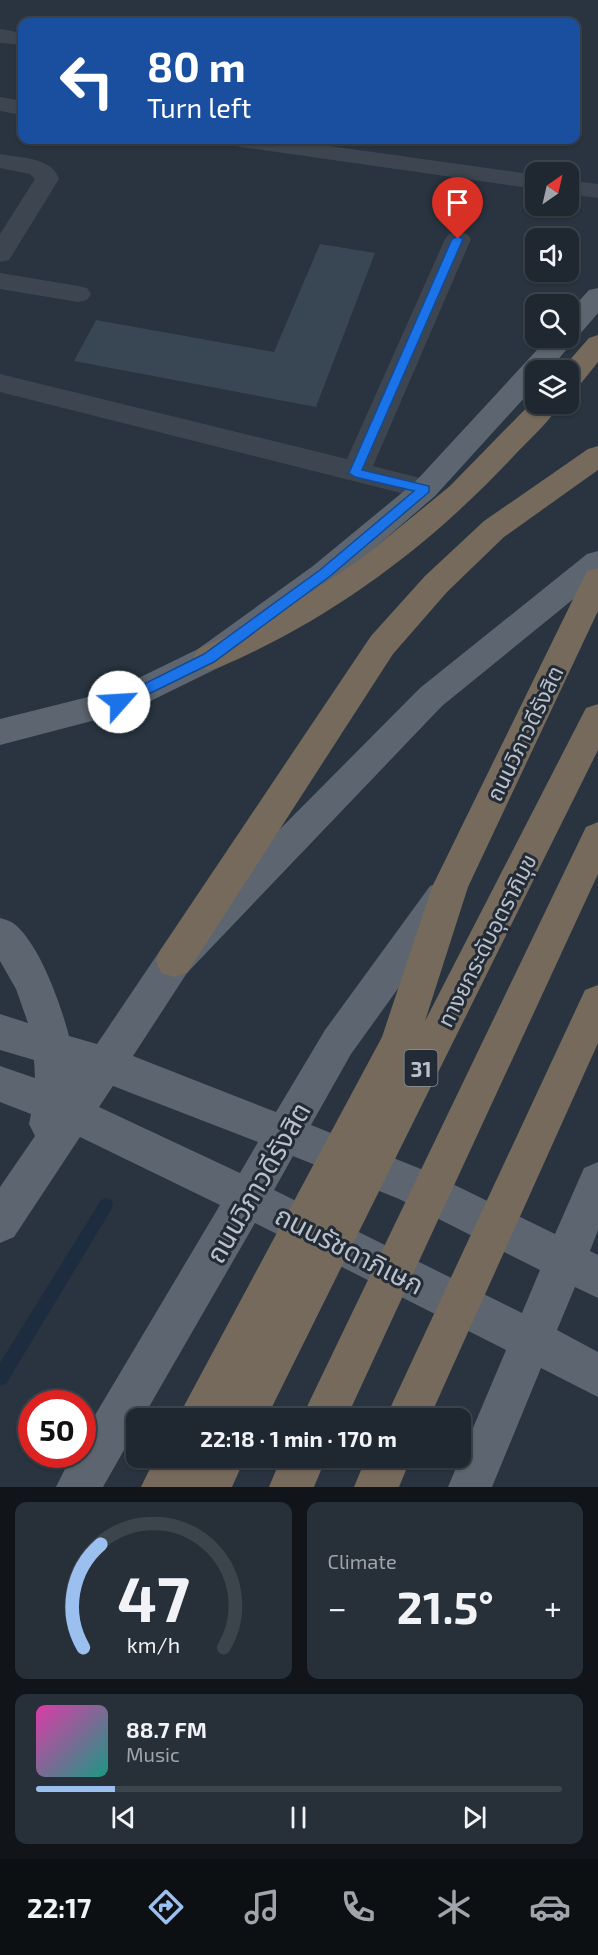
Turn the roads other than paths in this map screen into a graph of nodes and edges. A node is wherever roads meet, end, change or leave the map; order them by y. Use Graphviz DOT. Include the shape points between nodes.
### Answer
graph roads {
  1 [pos="0,36"];
  2 [pos="18,38"];
  3 [pos="0,104"];
  4 [pos="18,107"];
  5 [pos="269,144"];
  6 [pos="0,161"];
  7 [pos="525,180"];
  8 [pos="579,188"];
  9 [pos="598,191"];
  10 [pos="458,239"];
  11 [pos="0,255"];
  12 [pos="0,281"];
  13 [pos="78,294"];
  14 [pos="598,296"];
  15 [pos="579,318"];
  16 [pos="598,344"];
  17 [pos="554,348"];
  18 [pos="579,367"];
  19 [pos="0,383"];
  20 [pos="536,414"];
  21 [pos="598,456"];
  22 [pos="355,473"];
  23 [pos="424,489"];
  24 [pos="598,562"];
  25 [pos="598,579"];
  26 [pos="209,658"];
  27 [pos="598,717"];
  28 [pos="0,732"];
  29 [pos="598,837"];
  30 [pos="450,886"];
  31 [pos="0,934"];
  32 [pos="174,961"];
  33 [pos="598,1002"];
  34 [pos="0,1032"];
  35 [pos="0,1084"];
  36 [pos="46,1156"];
  37 [pos="598,1182"];
  38 [pos="0,1223"];
  39 [pos="595,1275"];
  40 [pos="598,1376"];
  41 [pos="205,1408"];
  42 [pos="249,1408"];
  43 [pos="328,1408"];
  44 [pos="412,1408"];
  45 [pos="173,1468"];
  46 [pos="219,1468"];
  47 [pos="300,1468"];
  48 [pos="385,1468"];
  49 [pos="78,1487"];
  50 [pos="163,1487"];
  51 [pos="209,1487"];
  52 [pos="291,1487"];
  53 [pos="376,1487"];
  54 [pos="470,1487"];
  1 -- 2 [label="street"];
  3 -- 4 [label="street"];
  5 -- 7 [label="street"];
  6 -- 11 [label="street" via="37,168 45,172 47,179"];
  8 -- 9 [label="street"];
  10 -- 22 [label="street"];
  12 -- 13 [label="street"];
  14 -- 15 [label="main road"];
  16 -- 18 [label="highway"];
  17 -- 23 [label="main road"];
  19 -- 22 [label="street"];
  20 -- 26 [label="highway" via="461,493 403,541 289,622 252,642"];
  21 -- 32 [label="highway" via="494,529 436,584 382,645"];
  22 -- 23 [label="street"];
  23 -- 26 [label="main road" via="324,574"];
  24 -- 32 [label="main road" via="431,697"];
  25 -- 30 [label="highway, ถนนวิภาวดีรังสิต / 31"];
  26 -- 28 [label="main road" via="119,702"];
  27 -- 42 [label="highway, ทางยกระดับอุตราภิมุข / 31"];
  29 -- 43 [label="highway"];
  30 -- 41 [label="highway, ถนนวิภาวดีรังสิต / 31" via="399,1043"];
  30 -- 49 [label="main road, ถนนวิภาวดีรังสิต / 31" via="338,1042"];
  31 -- 36 [label="main road" via="30,979 49,1026 54,1073"];
  32 -- 36 [label="main road"];
  33 -- 44 [label="highway"];
  34 -- 39 [label="main road" via="137,1075 401,1180"];
  35 -- 40 [label="main road, ถนนรัชดาภิเษก" via="184,1166"];
  36 -- 38 [label="main road"];
  37 -- 54 [label="main road"];
  45 -- 50 [label="highway"];
  46 -- 51 [label="highway"];
  47 -- 52 [label="highway"];
  48 -- 53 [label="highway"];
}
